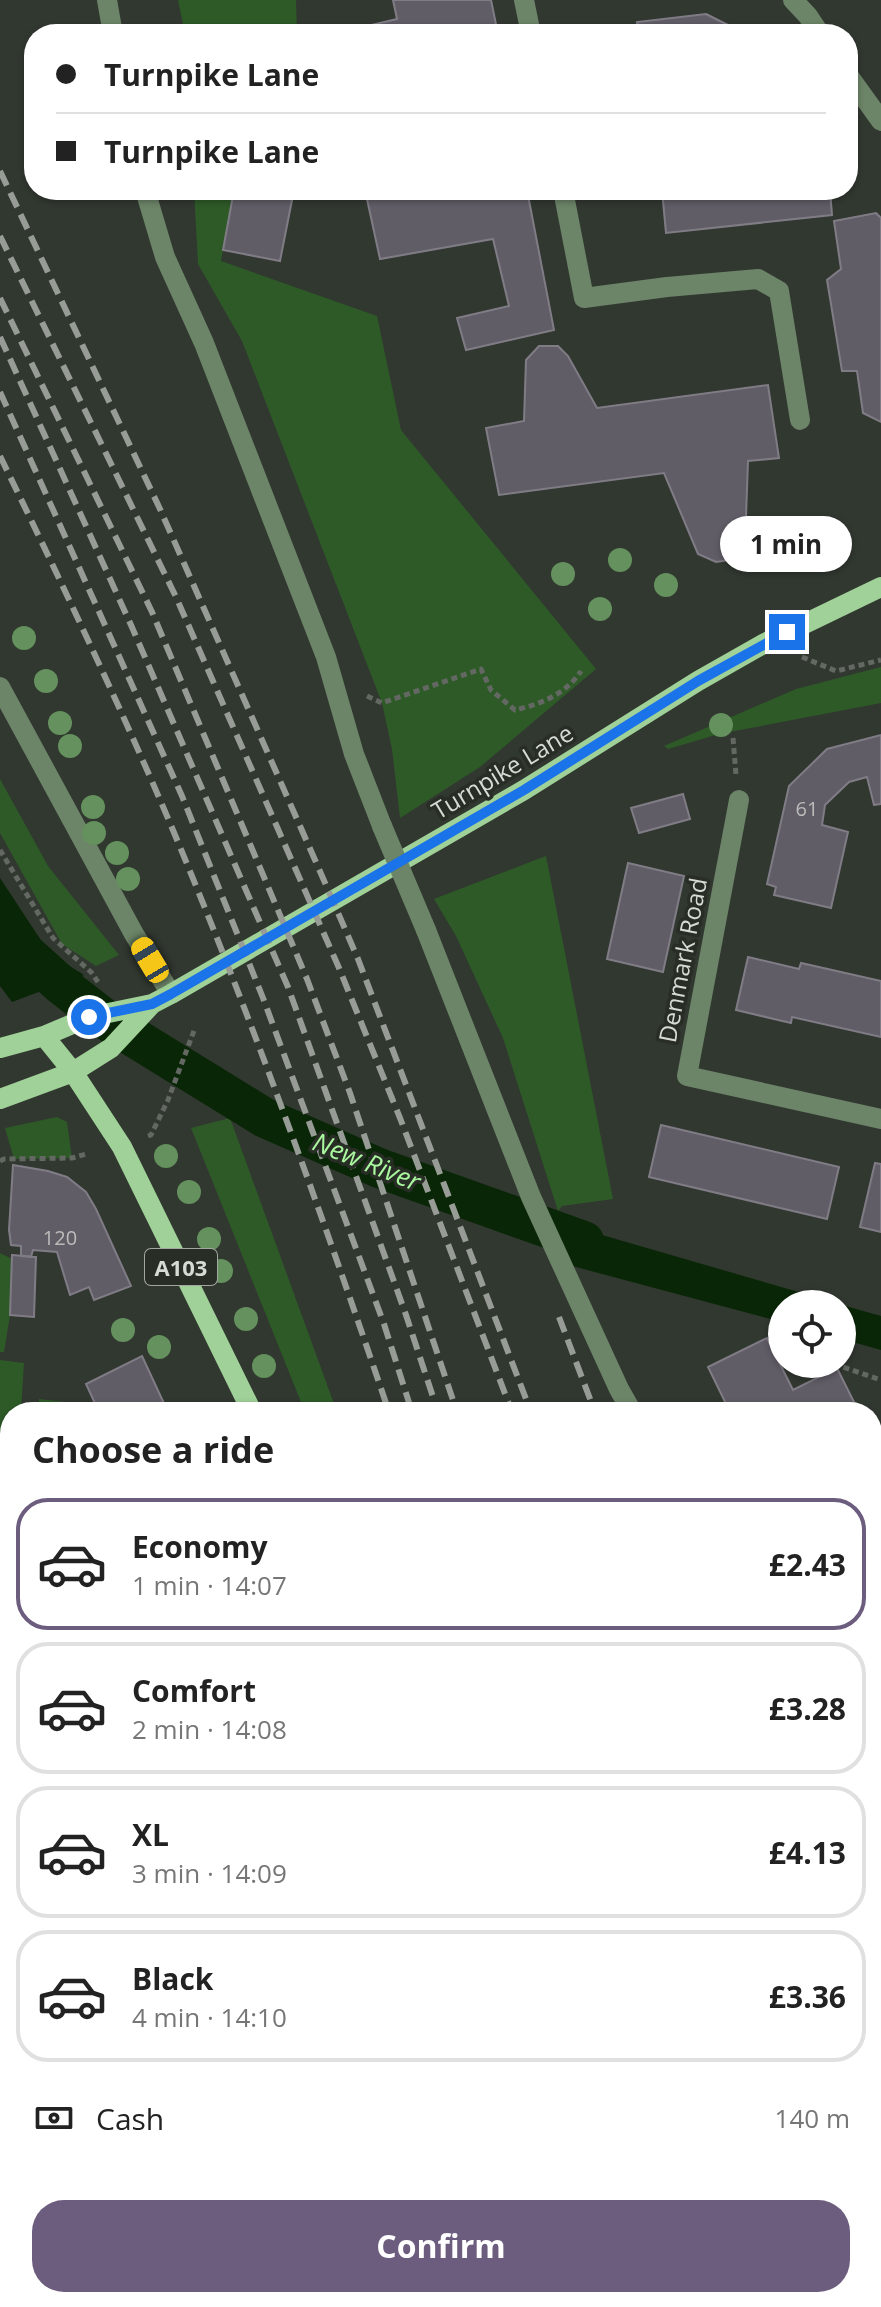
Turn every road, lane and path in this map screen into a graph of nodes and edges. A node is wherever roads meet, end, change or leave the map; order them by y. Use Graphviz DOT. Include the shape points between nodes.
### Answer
graph roads {
  1 [pos="107,0"];
  2 [pos="524,0"];
  3 [pos="793,0"];
  4 [pos="111,24"];
  5 [pos="529,24"];
  6 [pos="813,24"];
  7 [pos="858,89"];
  8 [pos="881,121"];
  9 [pos="148,200"];
  10 [pos="565,200"];
  11 [pos="800,420"];
  12 [pos="881,587"];
  13 [pos="881,660"];
  14 [pos="581,671"];
  15 [pos="836,671"];
  16 [pos="0,687"];
  17 [pos="382,703"];
  18 [pos="733,738"];
  19 [pos="733,751"];
  20 [pos="739,800"];
  21 [pos="0,850"];
  22 [pos="98,982"];
  23 [pos="161,999"];
  24 [pos="195,1028"];
  25 [pos="44,1036"];
  26 [pos="0,1048"];
  27 [pos="73,1072"];
  28 [pos="0,1099"];
  29 [pos="881,1119"];
  30 [pos="140,1140"];
  31 [pos="86,1154"];
  32 [pos="0,1161"];
  33 [pos="856,1371"];
  34 [pos="881,1380"];
  35 [pos="247,1402"];
  36 [pos="626,1402"];
  1 -- 4 [label="street"];
  2 -- 5 [label="street"];
  3 -- 6 [label="street"];
  7 -- 8 [label="street"];
  9 -- 36 [label="street, bridge" via="165,257 204,343 326,657 382,826 531,1197"];
  10 -- 11 [label="street" via="584,298 758,279 779,291"];
  12 -- 23 [label="main road, Turnpike Lane" via="698,681 524,790"];
  13 -- 15 [label="path"];
  14 -- 17 [label="path" via="560,693 515,710 491,690 481,669"];
  16 -- 23 [label="street" via="134,934"];
  18 -- 19 [label="path"];
  20 -- 29 [label="street, Denmark Road" via="687,1076"];
  21 -- 22 [label="path" via="53,938"];
  23 -- 25 [label="main road, Turnpike Lane" via="89,1017"];
  23 -- 27 [label="main road, Turnpike Lane" via="111,1048"];
  24 -- 30 [label="path" via="151,1135"];
  25 -- 26 [label="main road, Turnpike Lane"];
  25 -- 27 [label="main road, A103"];
  27 -- 28 [label="main road, Turnpike Lane"];
  27 -- 35 [label="main road, A103" via="122,1147"];
  31 -- 32 [label="path"];
  33 -- 34 [label="path"];
}
